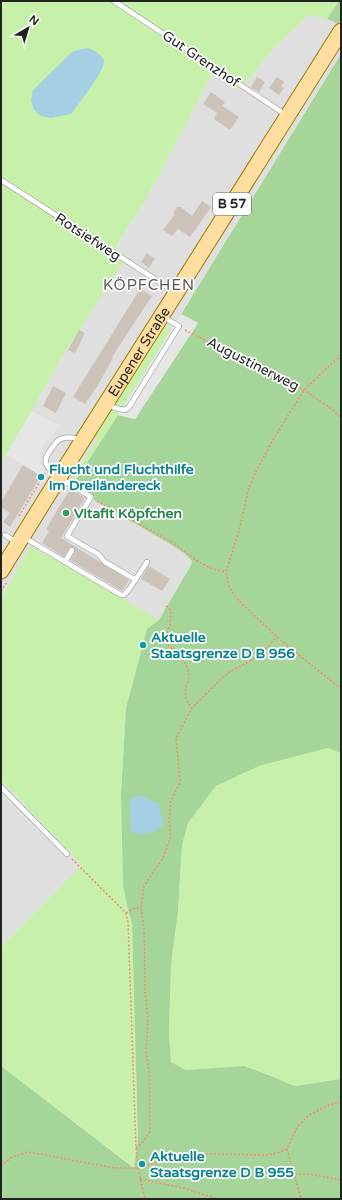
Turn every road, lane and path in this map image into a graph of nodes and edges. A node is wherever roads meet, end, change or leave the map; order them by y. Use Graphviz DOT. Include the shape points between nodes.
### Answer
graph roads {
  1 [pos="114,1"];
  2 [pos="341,31"];
  3 [pos="288,116"];
  4 [pos="1,180"];
  5 [pos="176,293"];
  6 [pos="162,316"];
  7 [pos="179,326"];
  8 [pos="341,355"];
  9 [pos="304,390"];
  10 [pos="106,403"];
  11 [pos="341,418"];
  12 [pos="82,440"];
  13 [pos="54,472"];
  14 [pos="91,497"];
  15 [pos="19,517"];
  16 [pos="15,538"];
  17 [pos="72,550"];
  18 [pos="65,562"];
  19 [pos="147,562"];
  20 [pos="1,571"];
  21 [pos="226,572"];
  22 [pos="136,580"];
  23 [pos="166,606"];
  24 [pos="276,637"];
  25 [pos="341,689"];
  26 [pos="192,708"];
  27 [pos="1,787"];
  28 [pos="67,854"];
  29 [pos="141,907"];
  30 [pos="126,913"];
  31 [pos="341,1102"];
  32 [pos="136,1148"];
  33 [pos="287,1148"];
  34 [pos="1,1166"];
  35 [pos="138,1168"];
  36 [pos="294,1174"];
  37 [pos="140,1179"];
  38 [pos="341,1180"];
  39 [pos="146,1199"];
  40 [pos="218,1199"];
  41 [pos="301,1199"];
  1 -- 3 [label="lane, Gut Grenzhof"];
  2 -- 3 [label="main road, Eupener Straße / B 57"];
  3 -- 5 [label="main road, Eupener Straße / B 57"];
  4 -- 5 [label="lane, Rotsiefweg"];
  5 -- 6 [label="main road, Eupener Straße / B 57"];
  6 -- 7 [label="lane"];
  6 -- 10 [label="main road, Eupener Straße / B 57"];
  7 -- 9 [label="path, Augustinerweg"];
  7 -- 10 [label="lane" via="129,406 125,410"];
  8 -- 9 [label="path"];
  9 -- 11 [label="path, Augustinerweg"];
  9 -- 21 [label="path" via="254,475"];
  10 -- 12 [label="main road, Eupener Straße / B 57"];
  12 -- 13 [label="main road, Eupener Straße / B 57"];
  12 -- 13 [label="lane" via="74,437 57,440 45,462"];
  13 -- 14 [label="lane"];
  13 -- 15 [label="path"];
  13 -- 16 [label="main road, Eupener Straße / B 57"];
  14 -- 21 [label="path" via="170,541 199,562"];
  14 -- 22 [label="lane" via="67,536"];
  16 -- 18 [label="lane"];
  16 -- 20 [label="main road, Eupener Straße / B 57"];
  17 -- 18 [label="lane"];
  18 -- 22 [label="lane" via="121,596"];
  19 -- 22 [label="lane"];
  21 -- 24 [label="path" via="228,584 235,597"];
  23 -- 26 [label="path" via="171,610 170,625 164,641 184,661 188,671 184,692 186,702"];
  24 -- 25 [label="path"];
  24 -- 26 [label="path" via="252,660 229,672"];
  26 -- 29 [label="path" via="176,738 180,782 171,801 171,837 164,858 144,886"];
  27 -- 28 [label="lane"];
  28 -- 30 [label="path"];
  29 -- 30 [label="path"];
  29 -- 32 [label="path" via="148,1022 146,1052 149,1071 150,1131"];
  30 -- 32 [label="path"];
  31 -- 33 [label="path" via="309,1115 297,1127"];
  32 -- 35 [label="path"];
  33 -- 35 [label="path" via="268,1155 184,1155"];
  33 -- 36 [label="path"];
  34 -- 35 [label="path" via="12,1157 29,1152 114,1168"];
  35 -- 37 [label="path"];
  36 -- 38 [label="path"];
  36 -- 41 [label="path"];
  37 -- 39 [label="path"];
  37 -- 40 [label="path"];
}
